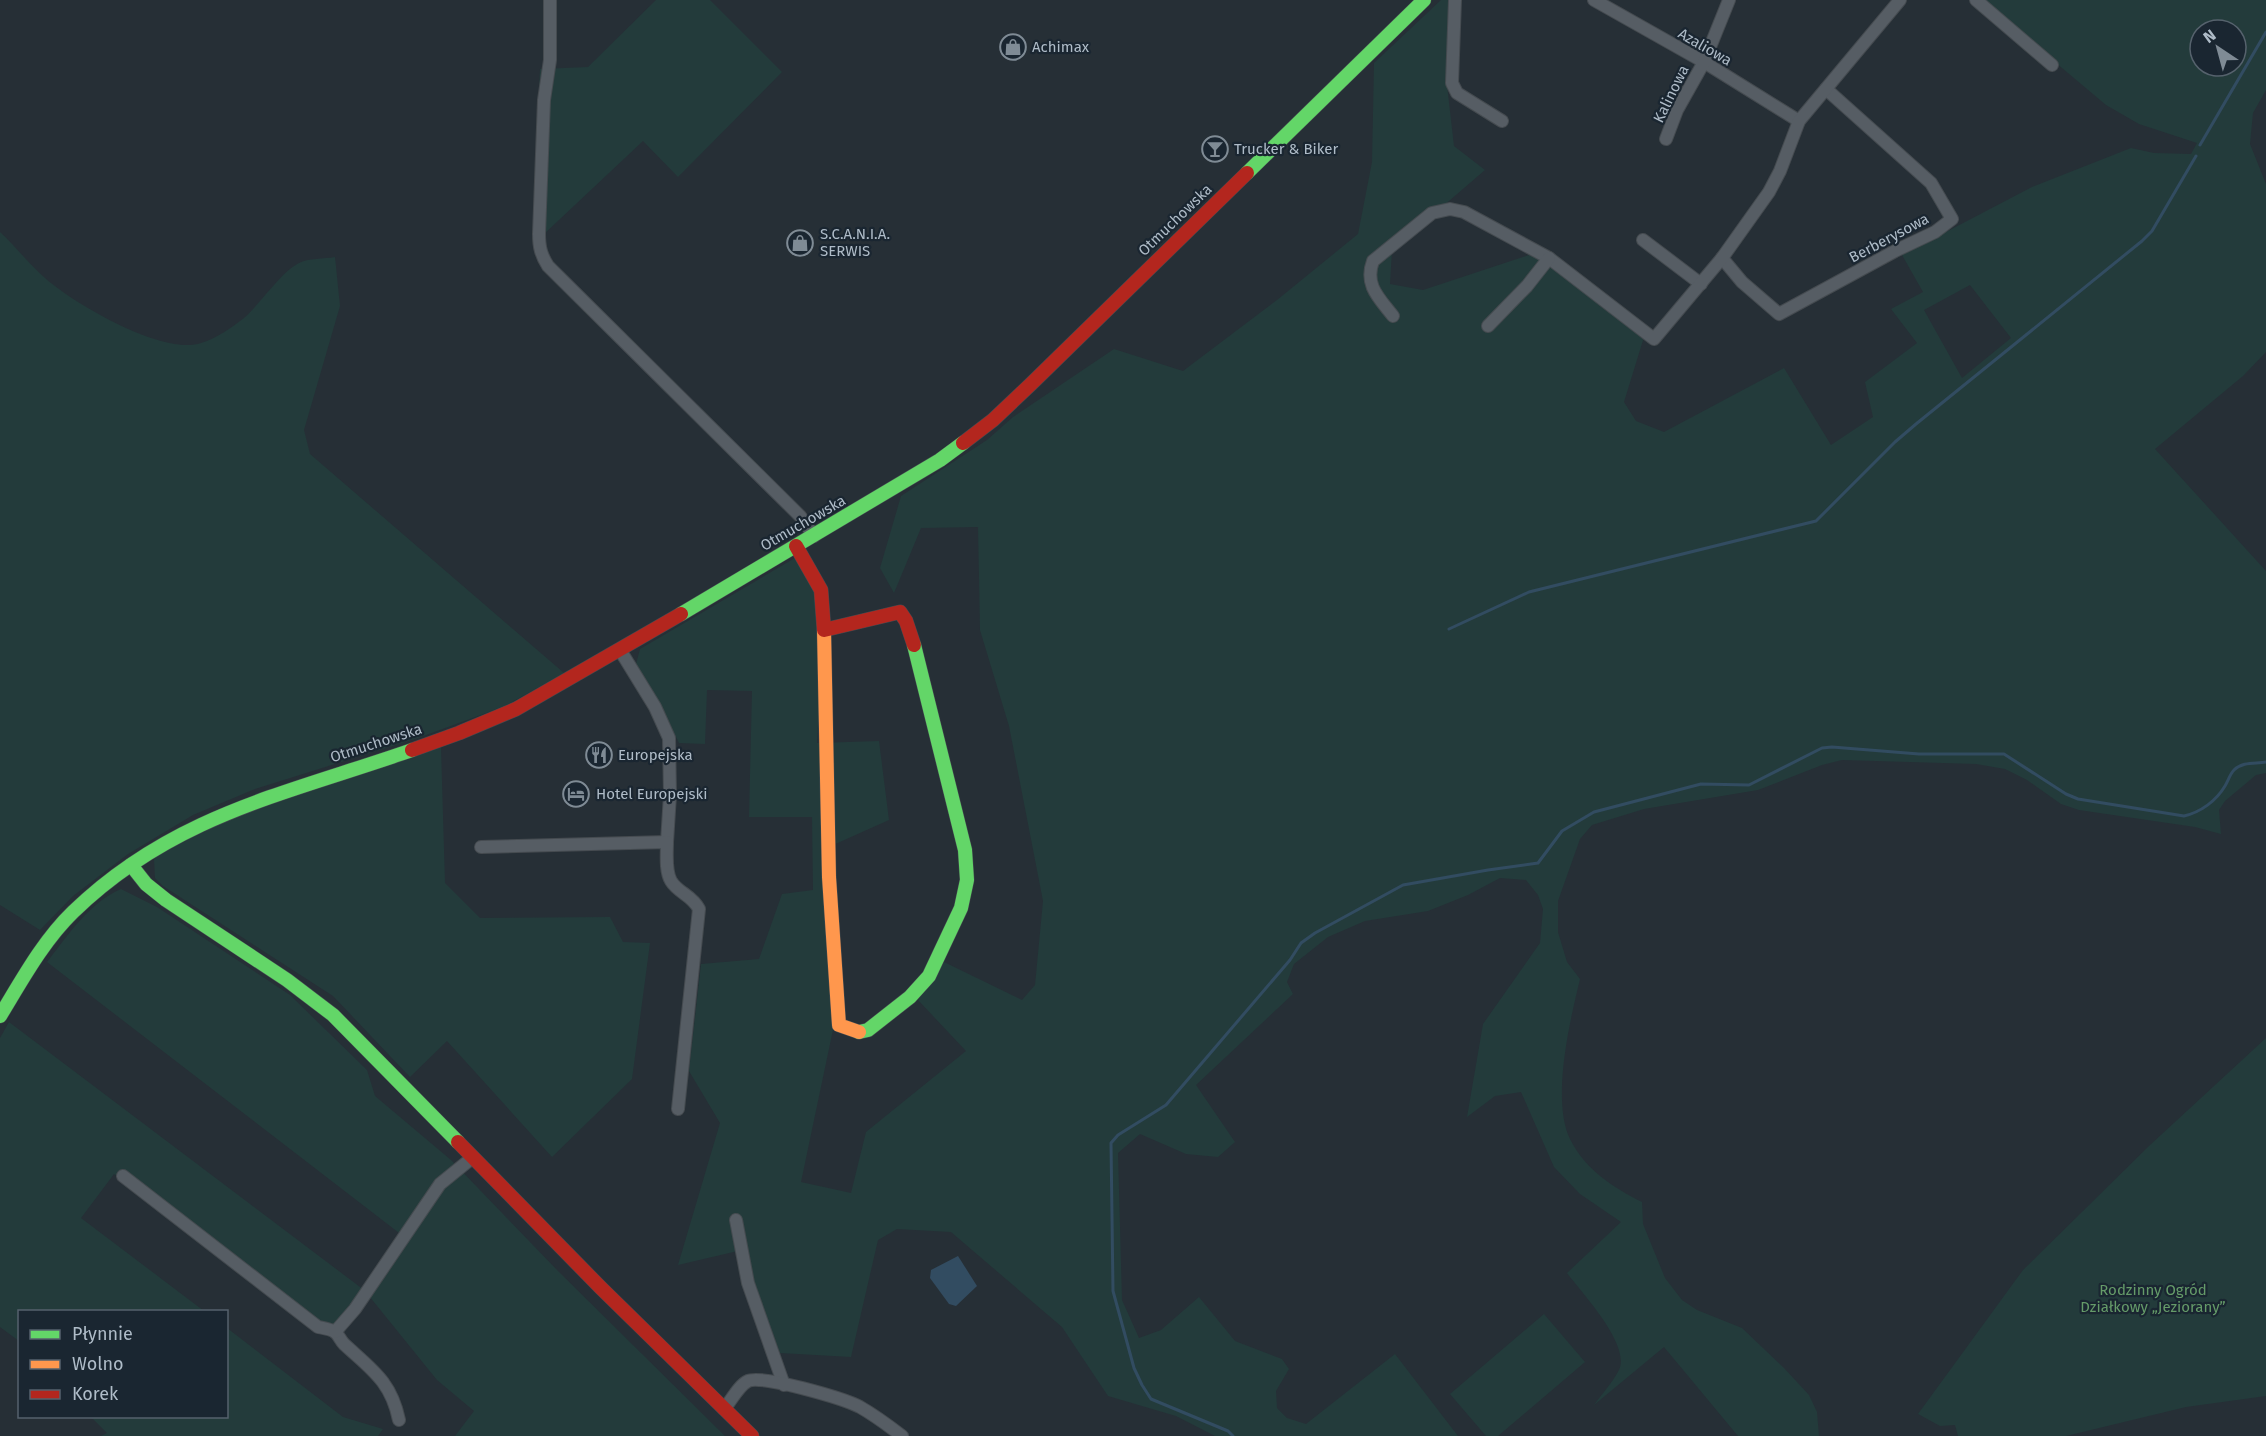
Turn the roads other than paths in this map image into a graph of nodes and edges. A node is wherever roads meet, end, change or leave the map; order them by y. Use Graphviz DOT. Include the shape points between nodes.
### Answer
graph roads {
  1 [pos="550,0"];
  2 [pos="1424,0"];
  3 [pos="1455,0"];
  4 [pos="1594,0"];
  5 [pos="1729,0"];
  6 [pos="1900,0"];
  7 [pos="1976,0"];
  8 [pos="1704,62"];
  9 [pos="2052,65"];
  10 [pos="1826,88"];
  11 [pos="1502,121"];
  12 [pos="1799,121"];
  13 [pos="1666,139"];
  14 [pos="1643,240"];
  15 [pos="1549,258"];
  16 [pos="1722,258"];
  17 [pos="1701,284"];
  18 [pos="1393,316"];
  19 [pos="1488,326"];
  20 [pos="814,536"];
  21 [pos="796,546"];
  22 [pos="824,630"];
  23 [pos="620,650"];
  24 [pos="667,842"];
  25 [pos="481,847"];
  26 [pos="131,865"];
  27 [pos="0,1016"];
  28 [pos="678,1109"];
  29 [pos="472,1158"];
  30 [pos="123,1176"];
  31 [pos="736,1220"];
  32 [pos="335,1332"];
  33 [pos="784,1385"];
  34 [pos="724,1409"];
  35 [pos="399,1420"];
  36 [pos="752,1436"];
  37 [pos="902,1436"];
  1 -- 20 [label="street" via="539,234 542,256 800,516"];
  2 -- 20 [label="street, Otmuchowska" via="993,420 940,460"];
  3 -- 11 [label="street" via="1452,83 1457,93"];
  4 -- 8 [label="street, Azaliowa"];
  5 -- 8 [label="street, Kalinowa"];
  6 -- 10 [label="street"];
  7 -- 9 [label="street"];
  8 -- 12 [label="street, Azaliowa"];
  8 -- 13 [label="street, Kalinowa"];
  10 -- 12 [label="street"];
  10 -- 16 [label="street, Berberysowa" via="1931,183 1952,219 1935,232 1779,314 1742,282"];
  12 -- 16 [label="street" via="1769,192"];
  14 -- 17 [label="street"];
  15 -- 17 [label="street" via="1654,339"];
  15 -- 18 [label="street" via="1464,212 1450,209 1432,213 1373,261 1371,285"];
  15 -- 19 [label="street"];
  16 -- 17 [label="street"];
  20 -- 21 [label="street, Otmuchowska"];
  21 -- 22 [label="street" via="822,590"];
  21 -- 23 [label="street, Otmuchowska"];
  22 -- 22 [label="street" via="834,977 838,1024 857,1032 868,1030 910,997 929,976 961,908 967,880 965,850 906,621 900,612"];
  23 -- 24 [label="street" via="669,738"];
  23 -- 26 [label="street, Otmuchowska" via="497,719 238,806 184,831"];
  24 -- 25 [label="street"];
  24 -- 28 [label="street" via="670,880 699,909"];
  26 -- 27 [label="street, Otmuchowska" via="85,901 47,942"];
  26 -- 29 [label="street" via="166,900 300,988 333,1015"];
  29 -- 32 [label="street" via="440,1184 355,1309"];
  29 -- 34 [label="street"];
  30 -- 32 [label="street" via="318,1327"];
  31 -- 33 [label="street" via="748,1284"];
  32 -- 35 [label="street" via="384,1383"];
  33 -- 34 [label="street" via="750,1379"];
  33 -- 37 [label="street" via="851,1403"];
  34 -- 36 [label="street"];
}
